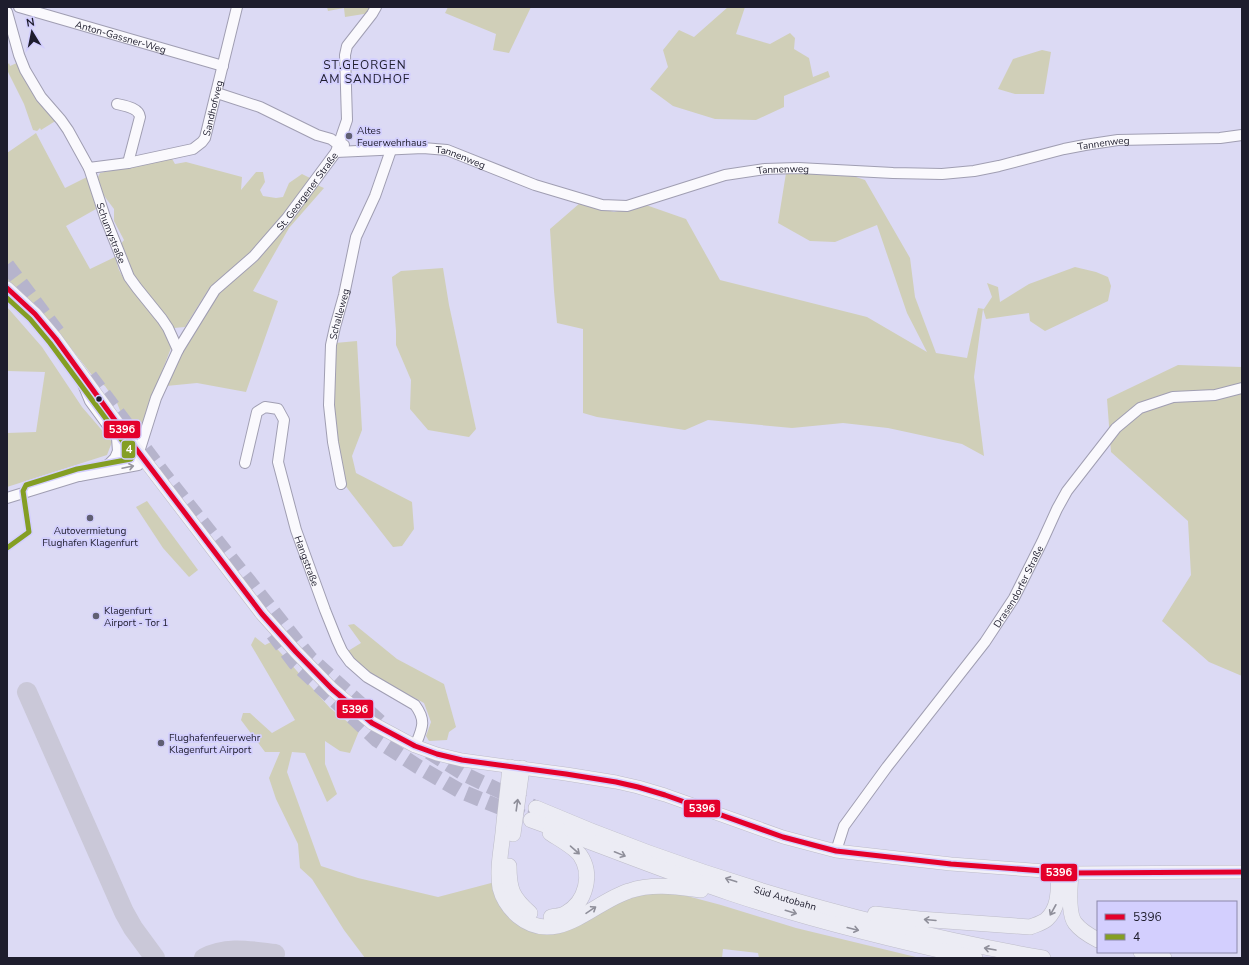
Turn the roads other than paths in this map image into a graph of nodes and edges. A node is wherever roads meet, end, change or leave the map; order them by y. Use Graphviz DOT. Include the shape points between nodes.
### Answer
graph roads {
  1 [pos="19,7"];
  2 [pos="237,7"];
  3 [pos="376,7"];
  4 [pos="7,12"];
  5 [pos="223,66"];
  6 [pos="217,93"];
  7 [pos="117,104"];
  8 [pos="1242,135"];
  9 [pos="337,148"];
  10 [pos="391,150"];
  11 [pos="128,163"];
  12 [pos="89,168"];
  13 [pos="7,288"];
  14 [pos="178,350"];
  15 [pos="78,369"];
  16 [pos="1242,388"];
  17 [pos="139,452"];
  18 [pos="245,463"];
  19 [pos="109,464"];
  20 [pos="79,476"];
  21 [pos="341,484"];
  22 [pos="7,498"];
  23 [pos="414,746"];
  24 [pos="516,768"];
  25 [pos="534,814"];
  26 [pos="836,852"];
  27 [pos="1065,872"];
  28 [pos="1242,872"];
  29 [pos="730,893"];
  30 [pos="833,912"];
  31 [pos="1097,940"];
  32 [pos="1145,953"];
  33 [pos="975,958"];
  34 [pos="1043,958"];
  35 [pos="1164,958"];
  1 -- 5 [label="street, Anton-Gassner-Weg"];
  2 -- 5 [label="street, Sandhofweg"];
  3 -- 9 [label="street, St. Georgener Straße" via="346,48 347,120"];
  4 -- 12 [label="street, Schumystraße" via="18,55 25,70 41,97 68,130"];
  5 -- 6 [label="street, Sandhofweg"];
  6 -- 9 [label="street, Tannenweg" via="260,107 317,136 331,139"];
  6 -- 11 [label="street, Sandhofweg" via="202,142 193,149"];
  7 -- 11 [label="street" via="140,113"];
  8 -- 10 [label="street, Tannenweg" via="1220,138 1118,140 1064,149 974,171 942,174 765,169 725,175 627,206 602,205 535,185 448,150"];
  9 -- 10 [label="street, Tannenweg"];
  9 -- 14 [label="street, St. Georgener Straße" via="286,218 254,256 215,290"];
  10 -- 21 [label="street, Schalleweg" via="375,196 356,237 331,345 329,405"];
  11 -- 12 [label="street, Sandhofweg"];
  12 -- 14 [label="street, Schumystraße" via="105,217 129,276 168,328"];
  13 -- 15 [label="main road" via="35,314"];
  14 -- 17 [label="street" via="156,398"];
  15 -- 17 [label="main road"];
  15 -- 19 [label="street" via="90,401 117,438 118,451"];
  16 -- 26 [label="street, Drasendorfer Straße" via="1215,396 1173,397 1140,408 1116,428 1067,491 1014,598 985,642 844,826"];
  17 -- 19 [label="street"];
  20 -- 17 [label="street, one-way" via="138,465"];
  17 -- 23 [label="main road" via="262,614 296,652 332,689 372,723"];
  18 -- 23 [label="street, Hangstraße" via="257,412 265,407 278,409 284,420 278,462 296,530 327,616 342,651 350,662 367,677 420,711 423,726"];
  19 -- 20 [label="street"];
  20 -- 22 [label="street"];
  23 -- 24 [label="main road" via="462,760"];
  25 -- 24 [label="highway, one-way" via="580,855 587,870 584,894 576,906 565,914 542,917 530,913 513,894 509,878 509,857"];
  24 -- 26 [label="main road" via="638,787 782,837"];
  24 -- 29 [label="highway, one-way" via="500,857 500,888 511,910 522,919 543,926 566,924 612,898 628,891 648,887 666,886"];
  25 -- 29 [label="highway, Süd Autobahn, one-way" via="635,860"];
  30 -- 25 [label="highway, Süd Autobahn, one-way" via="676,862 569,822"];
  26 -- 27 [label="main road"];
  27 -- 28 [label="main road"];
  27 -- 30 [label="highway, one-way" via="1054,909 1046,920 1030,928"];
  27 -- 31 [label="highway" via="1074,922 1085,934"];
  29 -- 33 [label="highway, Süd Autobahn, one-way" via="816,919"];
  34 -- 30 [label="highway, Süd Autobahn, one-way" via="979,947"];
  32 -- 35 [label="highway"];
}
